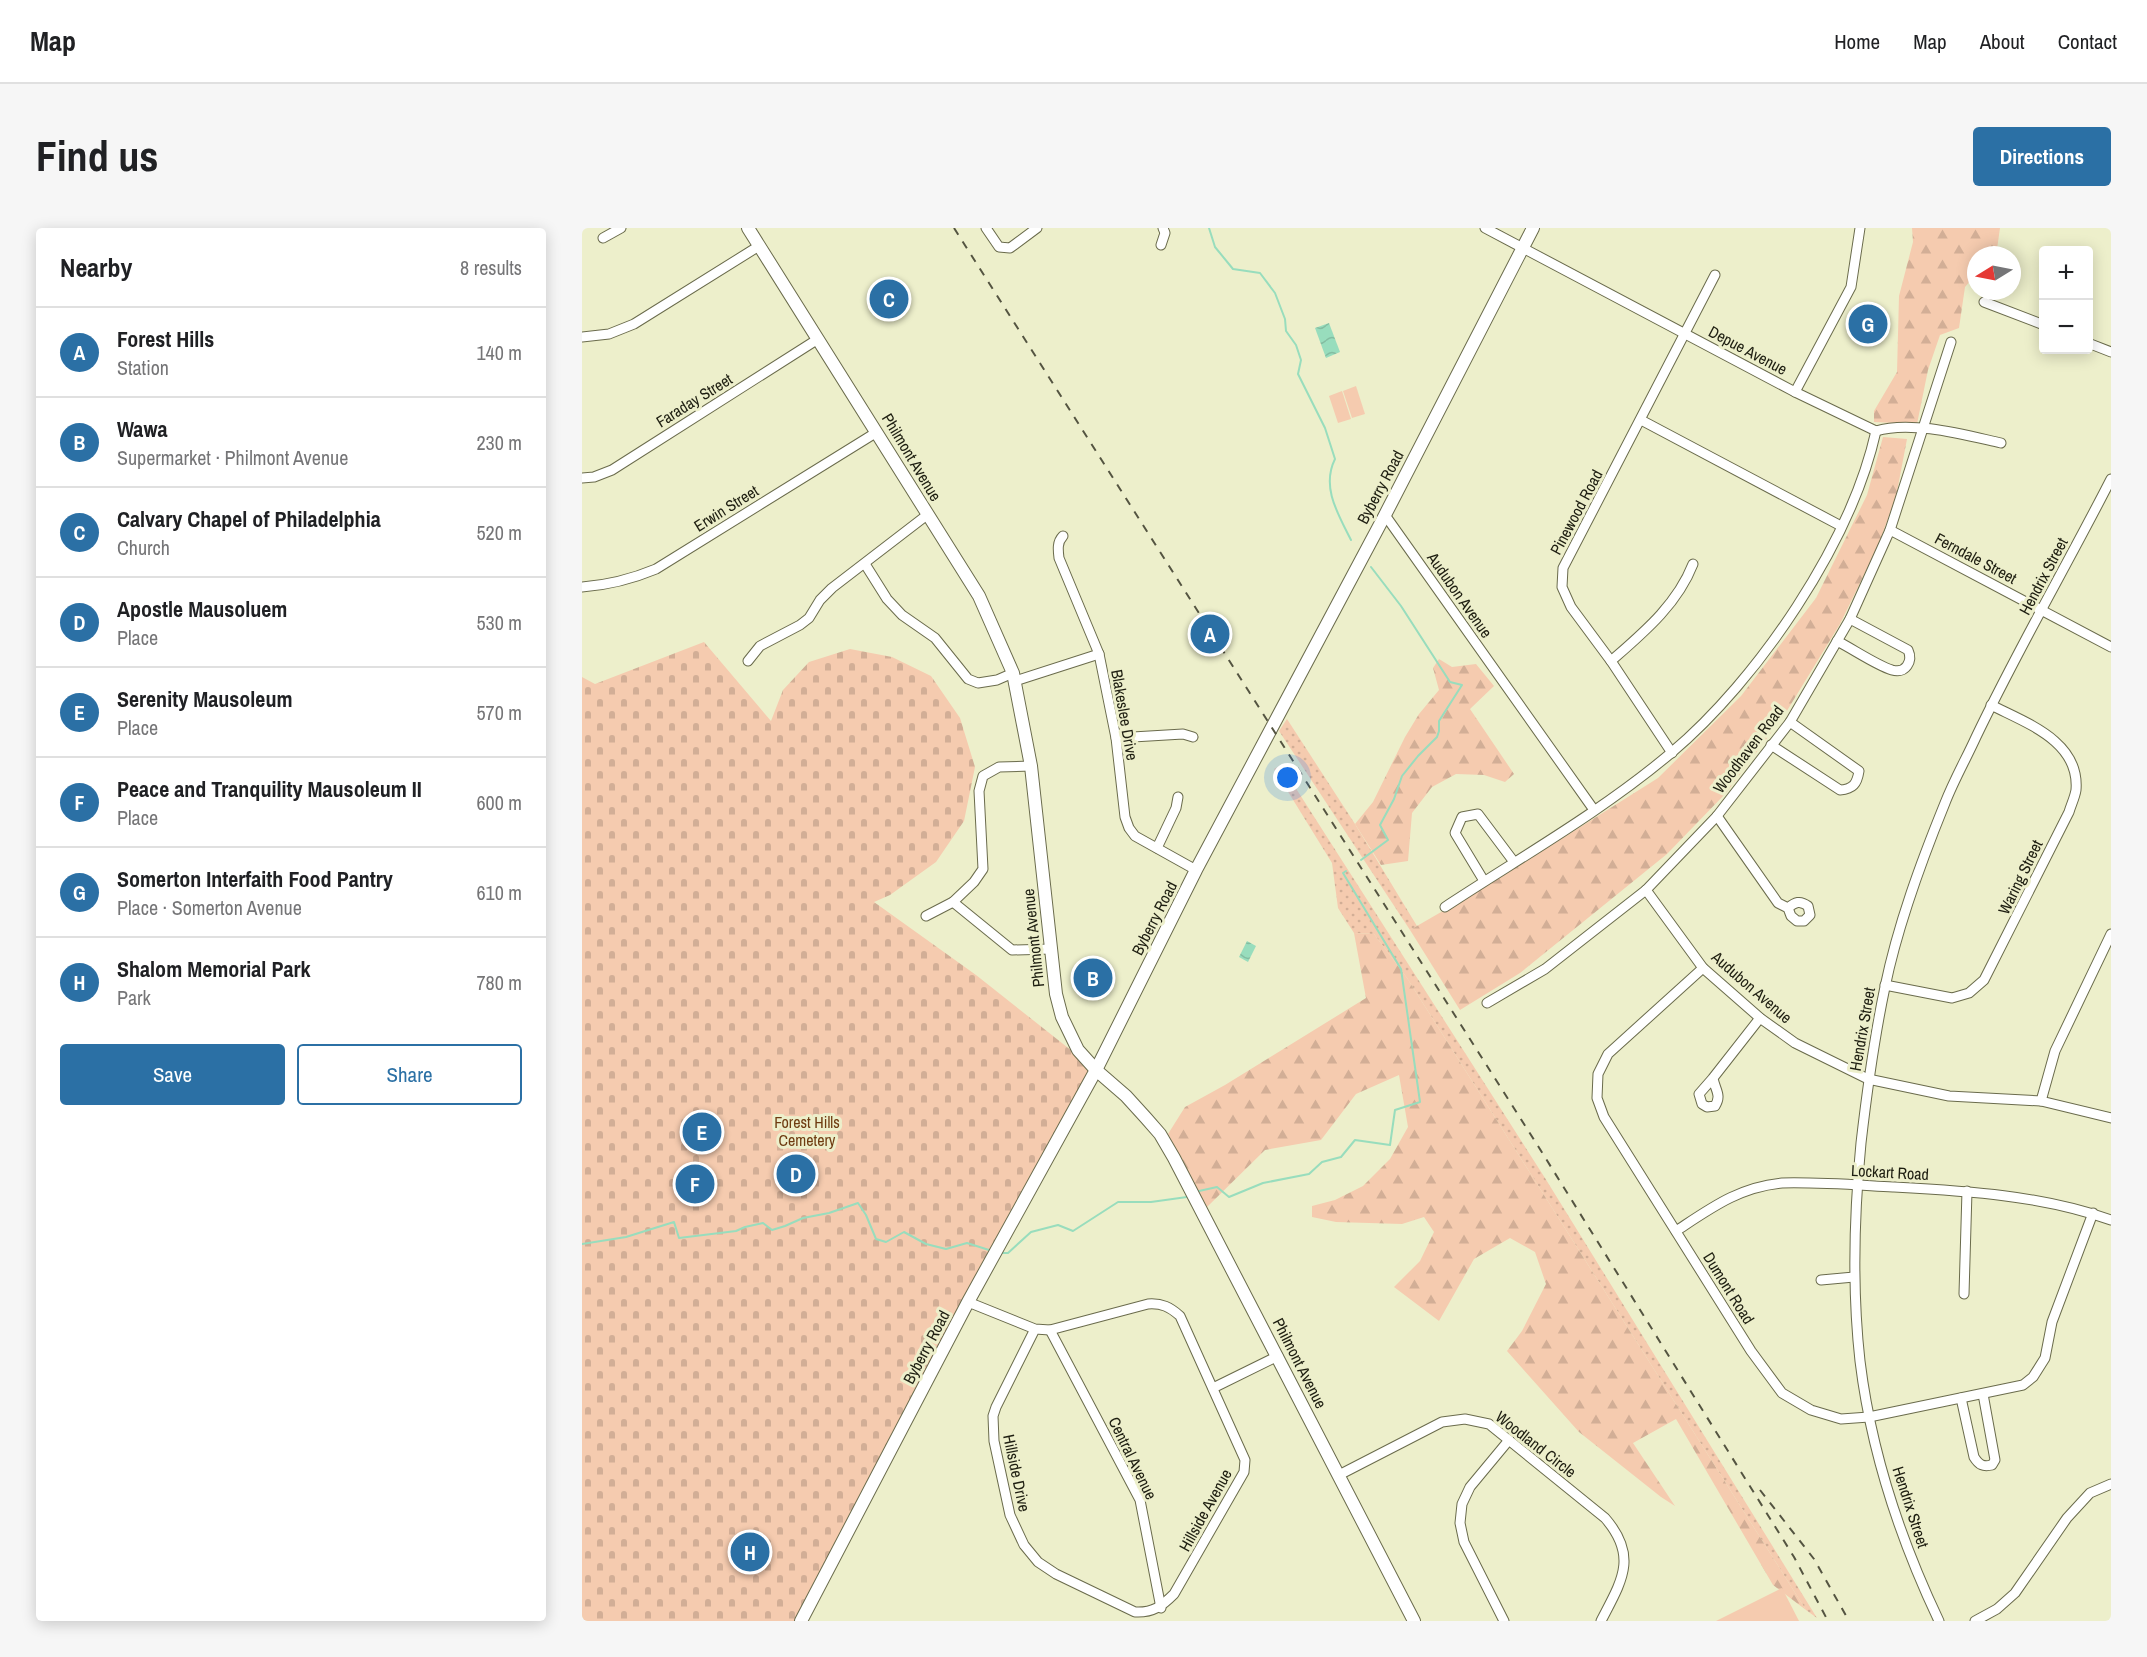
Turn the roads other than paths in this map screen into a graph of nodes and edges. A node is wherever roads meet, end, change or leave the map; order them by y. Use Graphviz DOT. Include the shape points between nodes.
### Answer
graph roads {
  1 [pos="621,228"];
  2 [pos="748,228"];
  3 [pos="986,228"];
  4 [pos="1037,228"];
  5 [pos="1163,228"];
  6 [pos="1485,228"];
  7 [pos="1533,228"];
  8 [pos="1860,228"];
  9 [pos="603,238"];
  10 [pos="1161,245"];
  11 [pos="759,246"];
  12 [pos="1523,248"];
  13 [pos="1715,275"];
  14 [pos="1984,302"];
  15 [pos="2039,323"];
  16 [pos="1686,334"];
  17 [pos="582,337"];
  18 [pos="818,339"];
  19 [pos="1951,342"];
  20 [pos="2093,345"];
  21 [pos="2111,352"];
  22 [pos="1795,392"];
  23 [pos="1641,420"];
  24 [pos="1922,429"];
  25 [pos="1876,431"];
  26 [pos="877,432"];
  27 [pos="2001,443"];
  28 [pos="582,478"];
  29 [pos="2111,479"];
  30 [pos="927,515"];
  31 [pos="1385,515"];
  32 [pos="1841,526"];
  33 [pos="1890,530"];
  34 [pos="1063,536"];
  35 [pos="865,564"];
  36 [pos="1693,564"];
  37 [pos="582,587"];
  38 [pos="2042,609"];
  39 [pos="1850,619"];
  40 [pos="1837,641"];
  41 [pos="2111,647"];
  42 [pos="1100,654"];
  43 [pos="748,661"];
  44 [pos="1611,661"];
  45 [pos="1014,677"];
  46 [pos="1991,705"];
  47 [pos="1790,722"];
  48 [pos="1193,737"];
  49 [pos="1116,738"];
  50 [pos="1771,745"];
  51 [pos="1672,753"];
  52 [pos="1031,766"];
  53 [pos="1178,797"];
  54 [pos="1594,810"];
  55 [pos="1717,816"];
  56 [pos="1157,849"];
  57 [pos="1514,862"];
  58 [pos="1196,870"];
  59 [pos="1484,881"];
  60 [pos="1646,890"];
  61 [pos="952,902"];
  62 [pos="1445,907"];
  63 [pos="1788,908"];
  64 [pos="926,916"];
  65 [pos="2111,934"];
  66 [pos="1051,949"];
  67 [pos="1703,968"];
  68 [pos="1885,985"];
  69 [pos="1487,1003"];
  70 [pos="1760,1018"];
  71 [pos="1096,1070"];
  72 [pos="1713,1078"];
  73 [pos="1868,1079"];
  74 [pos="2041,1101"];
  75 [pos="2111,1118"];
  76 [pos="1857,1185"];
  77 [pos="1967,1191"];
  78 [pos="2093,1213"];
  79 [pos="2111,1220"];
  80 [pos="1676,1231"];
  81 [pos="1854,1277"];
  82 [pos="1821,1280"];
  83 [pos="1964,1294"];
  84 [pos="968,1302"];
  85 [pos="1035,1329"];
  86 [pos="1050,1330"];
  87 [pos="1278,1356"];
  88 [pos="1213,1388"];
  89 [pos="1983,1394"];
  90 [pos="1961,1398"];
  91 [pos="1869,1417"];
  92 [pos="1509,1440"];
  93 [pos="1339,1474"];
  94 [pos="2111,1484"];
  95 [pos="1161,1608"];
  96 [pos="801,1621"];
  97 [pos="1414,1621"];
  98 [pos="1504,1621"];
  99 [pos="1601,1621"];
  100 [pos="1939,1621"];
  101 [pos="1975,1621"];
  1 -- 9 [label="street"];
  2 -- 11 [label="main road, Philmont Avenue"];
  3 -- 4 [label="street" via="999,248 1010,248"];
  5 -- 10 [label="street"];
  6 -- 12 [label="street, Depue Avenue"];
  7 -- 12 [label="main road, Byberry Road"];
  8 -- 22 [label="street" via="1851,287"];
  11 -- 17 [label="street" via="634,324 609,334"];
  11 -- 18 [label="main road, Philmont Avenue"];
  12 -- 16 [label="street, Depue Avenue"];
  12 -- 31 [label="main road, Byberry Road"];
  13 -- 16 [label="street, Pinewood Road"];
  14 -- 15 [label="street"];
  16 -- 22 [label="street, Depue Avenue"];
  16 -- 23 [label="street, Pinewood Road"];
  18 -- 26 [label="main road, Philmont Avenue"];
  18 -- 28 [label="street, Faraday Street" via="612,470"];
  19 -- 24 [label="street"];
  20 -- 21 [label="street"];
  22 -- 25 [label="street, Depue Avenue"];
  23 -- 32 [label="street"];
  23 -- 44 [label="street, Pinewood Road" via="1563,568 1562,587 1571,606"];
  24 -- 25 [label="street"];
  24 -- 27 [label="street"];
  24 -- 33 [label="street, Woodhaven Road"];
  25 -- 32 [label="street" via="1860,486"];
  26 -- 30 [label="main road, Philmont Avenue"];
  26 -- 37 [label="street, Erwin Street" via="656,569 604,586"];
  29 -- 38 [label="street, Hendrix Street"];
  30 -- 35 [label="street"];
  30 -- 45 [label="main road, Philmont Avenue" via="979,596"];
  31 -- 54 [label="street, Audubon Avenue"];
  31 -- 58 [label="main road, Byberry Road"];
  32 -- 51 [label="street" via="1815,578 1765,652"];
  33 -- 38 [label="street, Ferndale Street"];
  33 -- 39 [label="street, Woodhaven Road"];
  34 -- 42 [label="street, Blakeslee Drive" via="1059,558"];
  35 -- 43 [label="street" via="820,600 809,618 760,646"];
  35 -- 45 [label="street" via="887,599 935,638 968,679 978,683"];
  36 -- 44 [label="street" via="1656,621"];
  38 -- 41 [label="street, Ferndale Street"];
  38 -- 46 [label="street, Hendrix Street"];
  39 -- 40 [label="street, Woodhaven Road"];
  39 -- 40 [label="street" via="1908,650 1908,665 1893,670"];
  40 -- 47 [label="street, Woodhaven Road"];
  42 -- 45 [label="street"];
  42 -- 49 [label="street, Blakeslee Drive"];
  44 -- 51 [label="street, Pinewood Road"];
  45 -- 52 [label="main road, Philmont Avenue"];
  46 -- 68 [label="street, Hendrix Street" via="1931,839"];
  46 -- 68 [label="street, Waring Street" via="2055,740 2074,769 2076,791 1984,980 1969,993 1952,998"];
  47 -- 50 [label="street, Woodhaven Road"];
  47 -- 50 [label="street" via="1858,771 1855,785 1840,790"];
  48 -- 49 [label="street" via="1183,734"];
  49 -- 56 [label="street, Blakeslee Drive" via="1129,828"];
  50 -- 55 [label="street, Woodhaven Road"];
  51 -- 54 [label="street"];
  52 -- 61 [label="street" via="999,767 984,776 979,791 983,869"];
  52 -- 66 [label="main road, Philmont Avenue"];
  53 -- 56 [label="street"];
  54 -- 57 [label="street"];
  55 -- 60 [label="street, Woodhaven Road"];
  55 -- 63 [label="street" via="1778,903"];
  56 -- 58 [label="street, Blakeslee Drive"];
  57 -- 59 [label="street"];
  57 -- 59 [label="street" via="1478,813 1462,816 1455,833"];
  58 -- 71 [label="main road, Byberry Road"];
  59 -- 62 [label="street"];
  60 -- 67 [label="street, Audubon Avenue"];
  60 -- 69 [label="street, Woodhaven Road" via="1545,969"];
  61 -- 64 [label="street"];
  61 -- 66 [label="street" via="1012,950"];
  65 -- 74 [label="street" via="2055,1052"];
  66 -- 71 [label="main road, Philmont Avenue" via="1062,1017 1078,1050"];
  67 -- 70 [label="street, Audubon Avenue"];
  67 -- 80 [label="street, Dumont Road" via="1608,1054 1598,1074 1597,1098 1604,1117"];
  68 -- 73 [label="street, Hendrix Street"];
  70 -- 72 [label="street"];
  70 -- 73 [label="street, Audubon Avenue" via="1795,1043"];
  71 -- 84 [label="main road, Byberry Road"];
  71 -- 87 [label="main road, Philmont Avenue" via="1160,1134"];
  73 -- 74 [label="street, Audubon Avenue" via="1949,1096"];
  73 -- 76 [label="street, Hendrix Street"];
  74 -- 75 [label="street, Audubon Avenue"];
  76 -- 77 [label="street, Lockart Road"];
  76 -- 80 [label="street, Lockart Road" via="1765,1184 1716,1204"];
  76 -- 81 [label="street, Hendrix Street"];
  77 -- 78 [label="street, Lockart Road" via="2036,1200"];
  77 -- 83 [label="street"];
  78 -- 79 [label="street, Lockart Road"];
  78 -- 89 [label="street, Dumont Road" via="2052,1322 2046,1355 2033,1377 2023,1385"];
  80 -- 91 [label="street, Dumont Road" via="1782,1393 1830,1417"];
  81 -- 82 [label="street"];
  81 -- 91 [label="street, Hendrix Street"];
  84 -- 85 [label="street"];
  84 -- 96 [label="main road, Byberry Road"];
  85 -- 86 [label="street"];
  85 -- 95 [label="street, Hillside Drive" via="996,1407 992,1424 1016,1531 1038,1562 1056,1574 1135,1612"];
  86 -- 88 [label="street" via="1148,1304 1169,1307 1180,1316"];
  86 -- 95 [label="street, Central Avenue" via="1140,1500"];
  87 -- 88 [label="street"];
  87 -- 93 [label="main road, Philmont Avenue"];
  88 -- 95 [label="street, Hillside Avenue" via="1245,1460 1245,1472 1174,1594"];
  89 -- 90 [label="street, Dumont Road"];
  89 -- 90 [label="street" via="1995,1460 1985,1466 1974,1457"];
  90 -- 91 [label="street, Dumont Road"];
  91 -- 100 [label="street, Hendrix Street" via="1901,1532"];
  92 -- 93 [label="street, Woodland Circle" via="1489,1424 1453,1419"];
  92 -- 98 [label="street" via="1470,1487 1462,1504 1460,1523 1464,1542"];
  92 -- 99 [label="street, Woodland Circle" via="1615,1529 1623,1551 1624,1570"];
  93 -- 97 [label="main road, Philmont Avenue"];
  94 -- 101 [label="street" via="2090,1493 2067,1518 2015,1593"];
}
